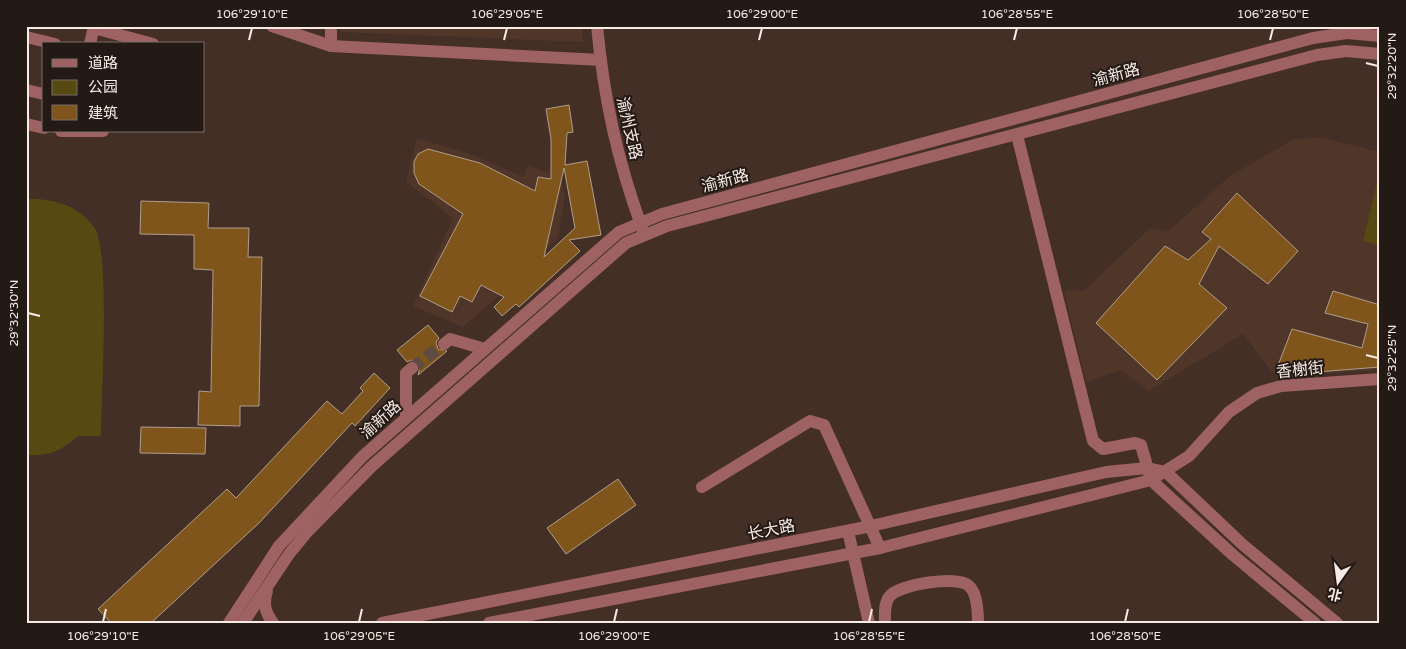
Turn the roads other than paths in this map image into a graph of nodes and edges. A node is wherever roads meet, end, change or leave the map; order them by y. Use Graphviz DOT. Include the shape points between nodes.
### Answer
graph roads {
  1 [pos="272,26"];
  2 [pos="331,26"];
  3 [pos="597,26"];
  4 [pos="94,27"];
  5 [pos="1380,36"];
  6 [pos="26,37"];
  7 [pos="47,42"];
  8 [pos="90,42"];
  9 [pos="146,42"];
  10 [pos="331,46"];
  11 [pos="1380,54"];
  12 [pos="600,60"];
  13 [pos="26,90"];
  14 [pos="42,94"];
  15 [pos="26,124"];
  16 [pos="42,128"];
  17 [pos="1018,135"];
  18 [pos="640,222"];
  19 [pos="644,235"];
  20 [pos="444,344"];
  21 [pos="485,349"];
  22 [pos="412,368"];
  23 [pos="1380,379"];
  24 [pos="406,418"];
  25 [pos="1166,472"];
  26 [pos="1149,474"];
  27 [pos="702,487"];
  28 [pos="871,526"];
  29 [pos="848,531"];
  30 [pos="880,548"];
  31 [pos="853,553"];
  32 [pos="269,581"];
  33 [pos="529,593"];
  34 [pos="535,618"];
  35 [pos="229,623"];
  36 [pos="243,623"];
  37 [pos="273,623"];
  38 [pos="382,623"];
  39 [pos="489,623"];
  40 [pos="869,623"];
  41 [pos="886,623"];
  42 [pos="978,623"];
  43 [pos="1315,623"];
  44 [pos="1337,623"];
  1 -- 10 [label="street"];
  2 -- 10 [label="street"];
  3 -- 12 [label="street, 渝州支路"];
  4 -- 8 [label="street"];
  4 -- 9 [label="street"];
  5 -- 18 [label="street, 渝新路" via="1347,33 1313,38"];
  6 -- 7 [label="street"];
  10 -- 12 [label="street"];
  11 -- 17 [label="street, 渝新路" via="1346,51 1317,55"];
  12 -- 18 [label="street, 渝州支路" via="614,140"];
  13 -- 14 [label="street"];
  15 -- 16 [label="street"];
  17 -- 19 [label="street, 渝新路" via="667,226"];
  17 -- 26 [label="street" via="1093,441 1103,449 1135,443 1140,445 1144,449"];
  18 -- 19 [label="street, 渝州支路"];
  18 -- 21 [label="street, 渝新路" via="619,232"];
  19 -- 32 [label="street, 渝新路" via="626,243 372,466 308,531"];
  20 -- 21 [label="street" via="450,339"];
  21 -- 24 [label="street, 渝新路"];
  22 -- 24 [label="street" via="406,374"];
  23 -- 25 [label="street, 香榭街" via="1281,386 1257,393 1229,412 1189,456"];
  24 -- 35 [label="street, 渝新路" via="363,456 292,531"];
  25 -- 26 [label="street, 香榭街"];
  25 -- 44 [label="street" via="1242,544"];
  26 -- 28 [label="street, 长大路" via="1106,472"];
  26 -- 30 [label="street"];
  26 -- 43 [label="street" via="1233,555"];
  27 -- 28 [label="street" via="810,421 824,425"];
  28 -- 29 [label="street, 长大路"];
  28 -- 30 [label="street"];
  29 -- 31 [label="street"];
  29 -- 33 [label="street, 长大路"];
  30 -- 31 [label="street"];
  31 -- 34 [label="street"];
  31 -- 40 [label="street"];
  32 -- 36 [label="street, 渝新路"];
  32 -- 37 [label="street" via="264,605 266,615"];
  33 -- 34 [label="street"];
  33 -- 38 [label="street, 长大路"];
  34 -- 39 [label="street"];
  41 -- 42 [label="street" via="884,611 895,591 958,580 969,586 973,593"];
}
